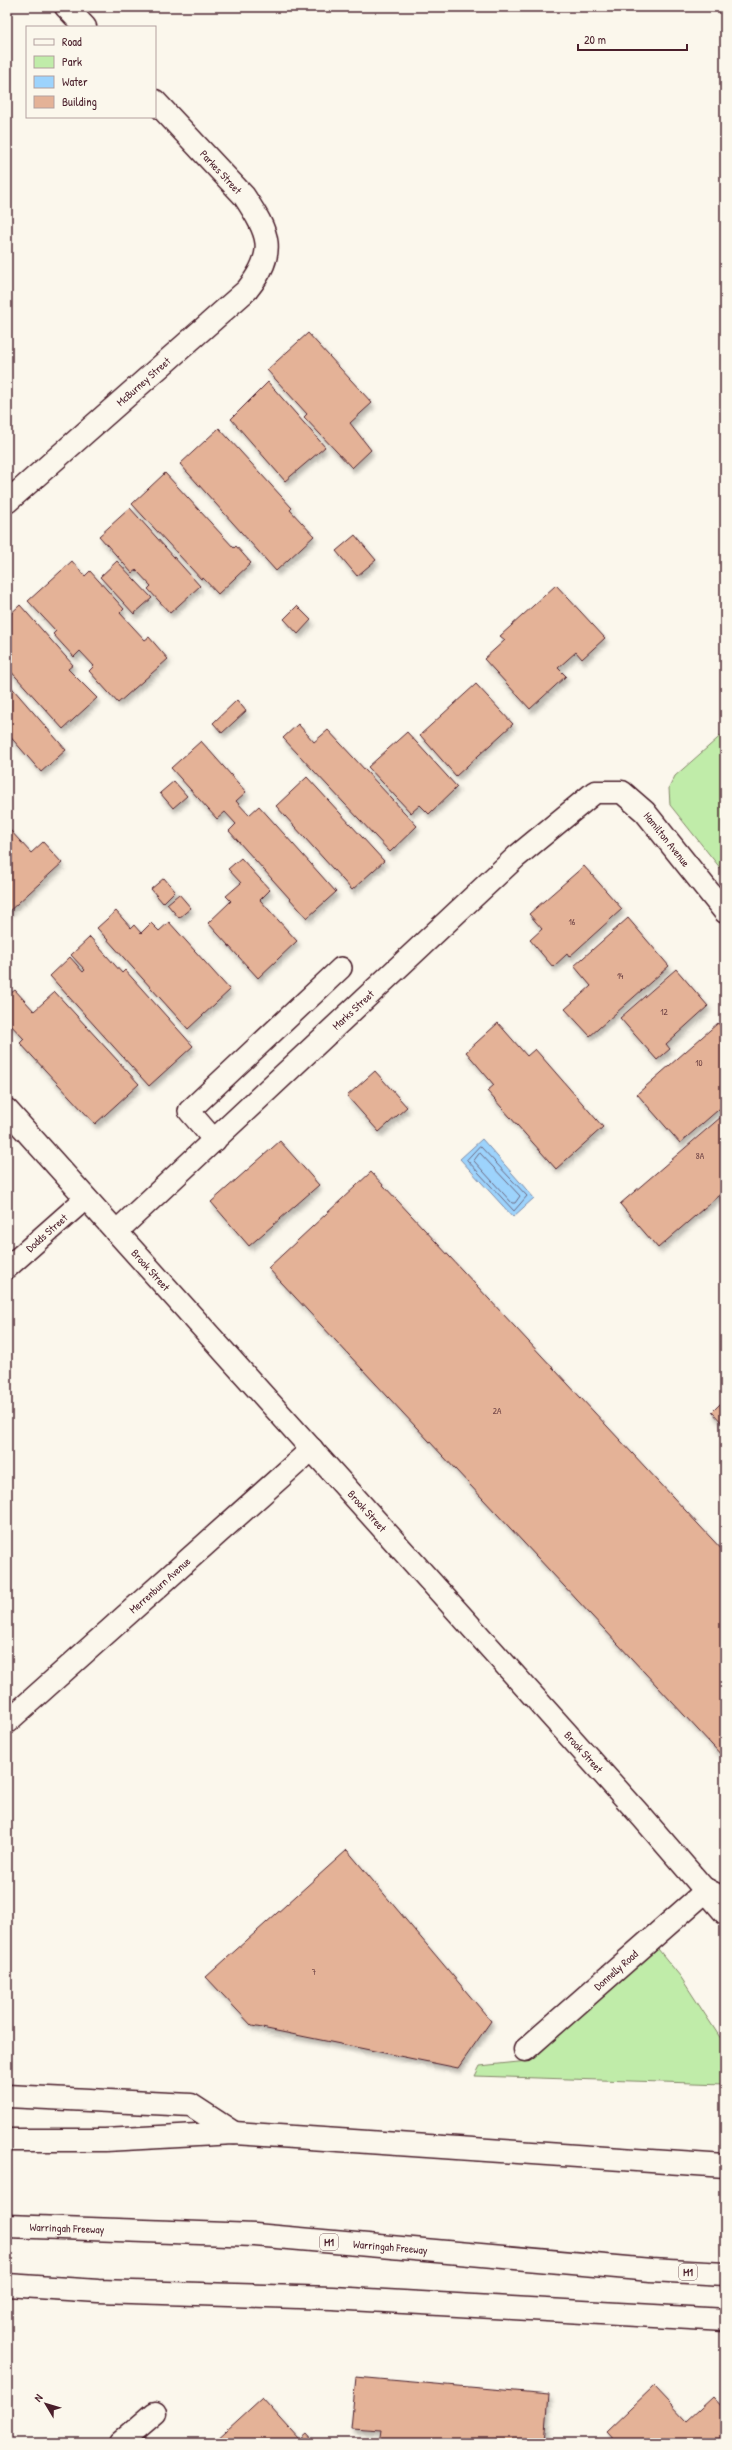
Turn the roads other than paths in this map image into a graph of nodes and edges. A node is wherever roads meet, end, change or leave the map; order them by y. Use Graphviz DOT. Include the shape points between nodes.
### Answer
graph roads {
  1 [pos="66,7"];
  2 [pos="84,26"];
  3 [pos="156,103"];
  4 [pos="267,253"];
  5 [pos="7,502"];
  6 [pos="595,792"];
  7 [pos="725,912"];
  8 [pos="341,968"];
  9 [pos="7,1110"];
  10 [pos="215,1141"];
  11 [pos="86,1198"];
  12 [pos="116,1232"];
  13 [pos="7,1268"];
  14 [pos="312,1449"];
  15 [pos="7,1722"];
  16 [pos="716,1895"];
  17 [pos="725,1913"];
  18 [pos="525,2050"];
  19 [pos="7,2096"];
  20 [pos="234,2133"];
  21 [pos="7,2140"];
  22 [pos="725,2166"];
  23 [pos="7,2226"];
  24 [pos="725,2274"];
  25 [pos="7,2285"];
  26 [pos="725,2320"];
  27 [pos="155,2412"];
  28 [pos="120,2443"];
  1 -- 2 [label="main road"];
  3 -- 4 [label="main road, Parkes Street" via="244,196 265,234"];
  4 -- 5 [label="main road, McBurney Street" via="262,272 248,290"];
  6 -- 7 [label="main road, Hamilton Avenue" via="622,792 646,812"];
  6 -- 10 [label="main road, Marks Street" via="516,857"];
  8 -- 10 [label="lane" via="189,1112"];
  9 -- 11 [label="main road, Brook Street"];
  10 -- 12 [label="main road, Marks Street"];
  11 -- 12 [label="main road, Brook Street"];
  11 -- 13 [label="lane, Dodds Street"];
  12 -- 14 [label="main road, Brook Street"];
  14 -- 15 [label="main road, Merrenburn Avenue"];
  14 -- 16 [label="main road, Brook Street"];
  16 -- 17 [label="main road, Brook Street"];
  16 -- 18 [label="main road, Donnelly Road"];
  19 -- 20 [label="main road" via="192,2105"];
  20 -- 21 [label="main road" via="105,2140"];
  20 -- 22 [label="main road"];
  23 -- 24 [label="main road, Warringah Freeway / M1" via="255,2235 651,2270"];
  25 -- 26 [label="main road" via="98,2291 332,2298"];
  27 -- 28 [label="main road"];
}
